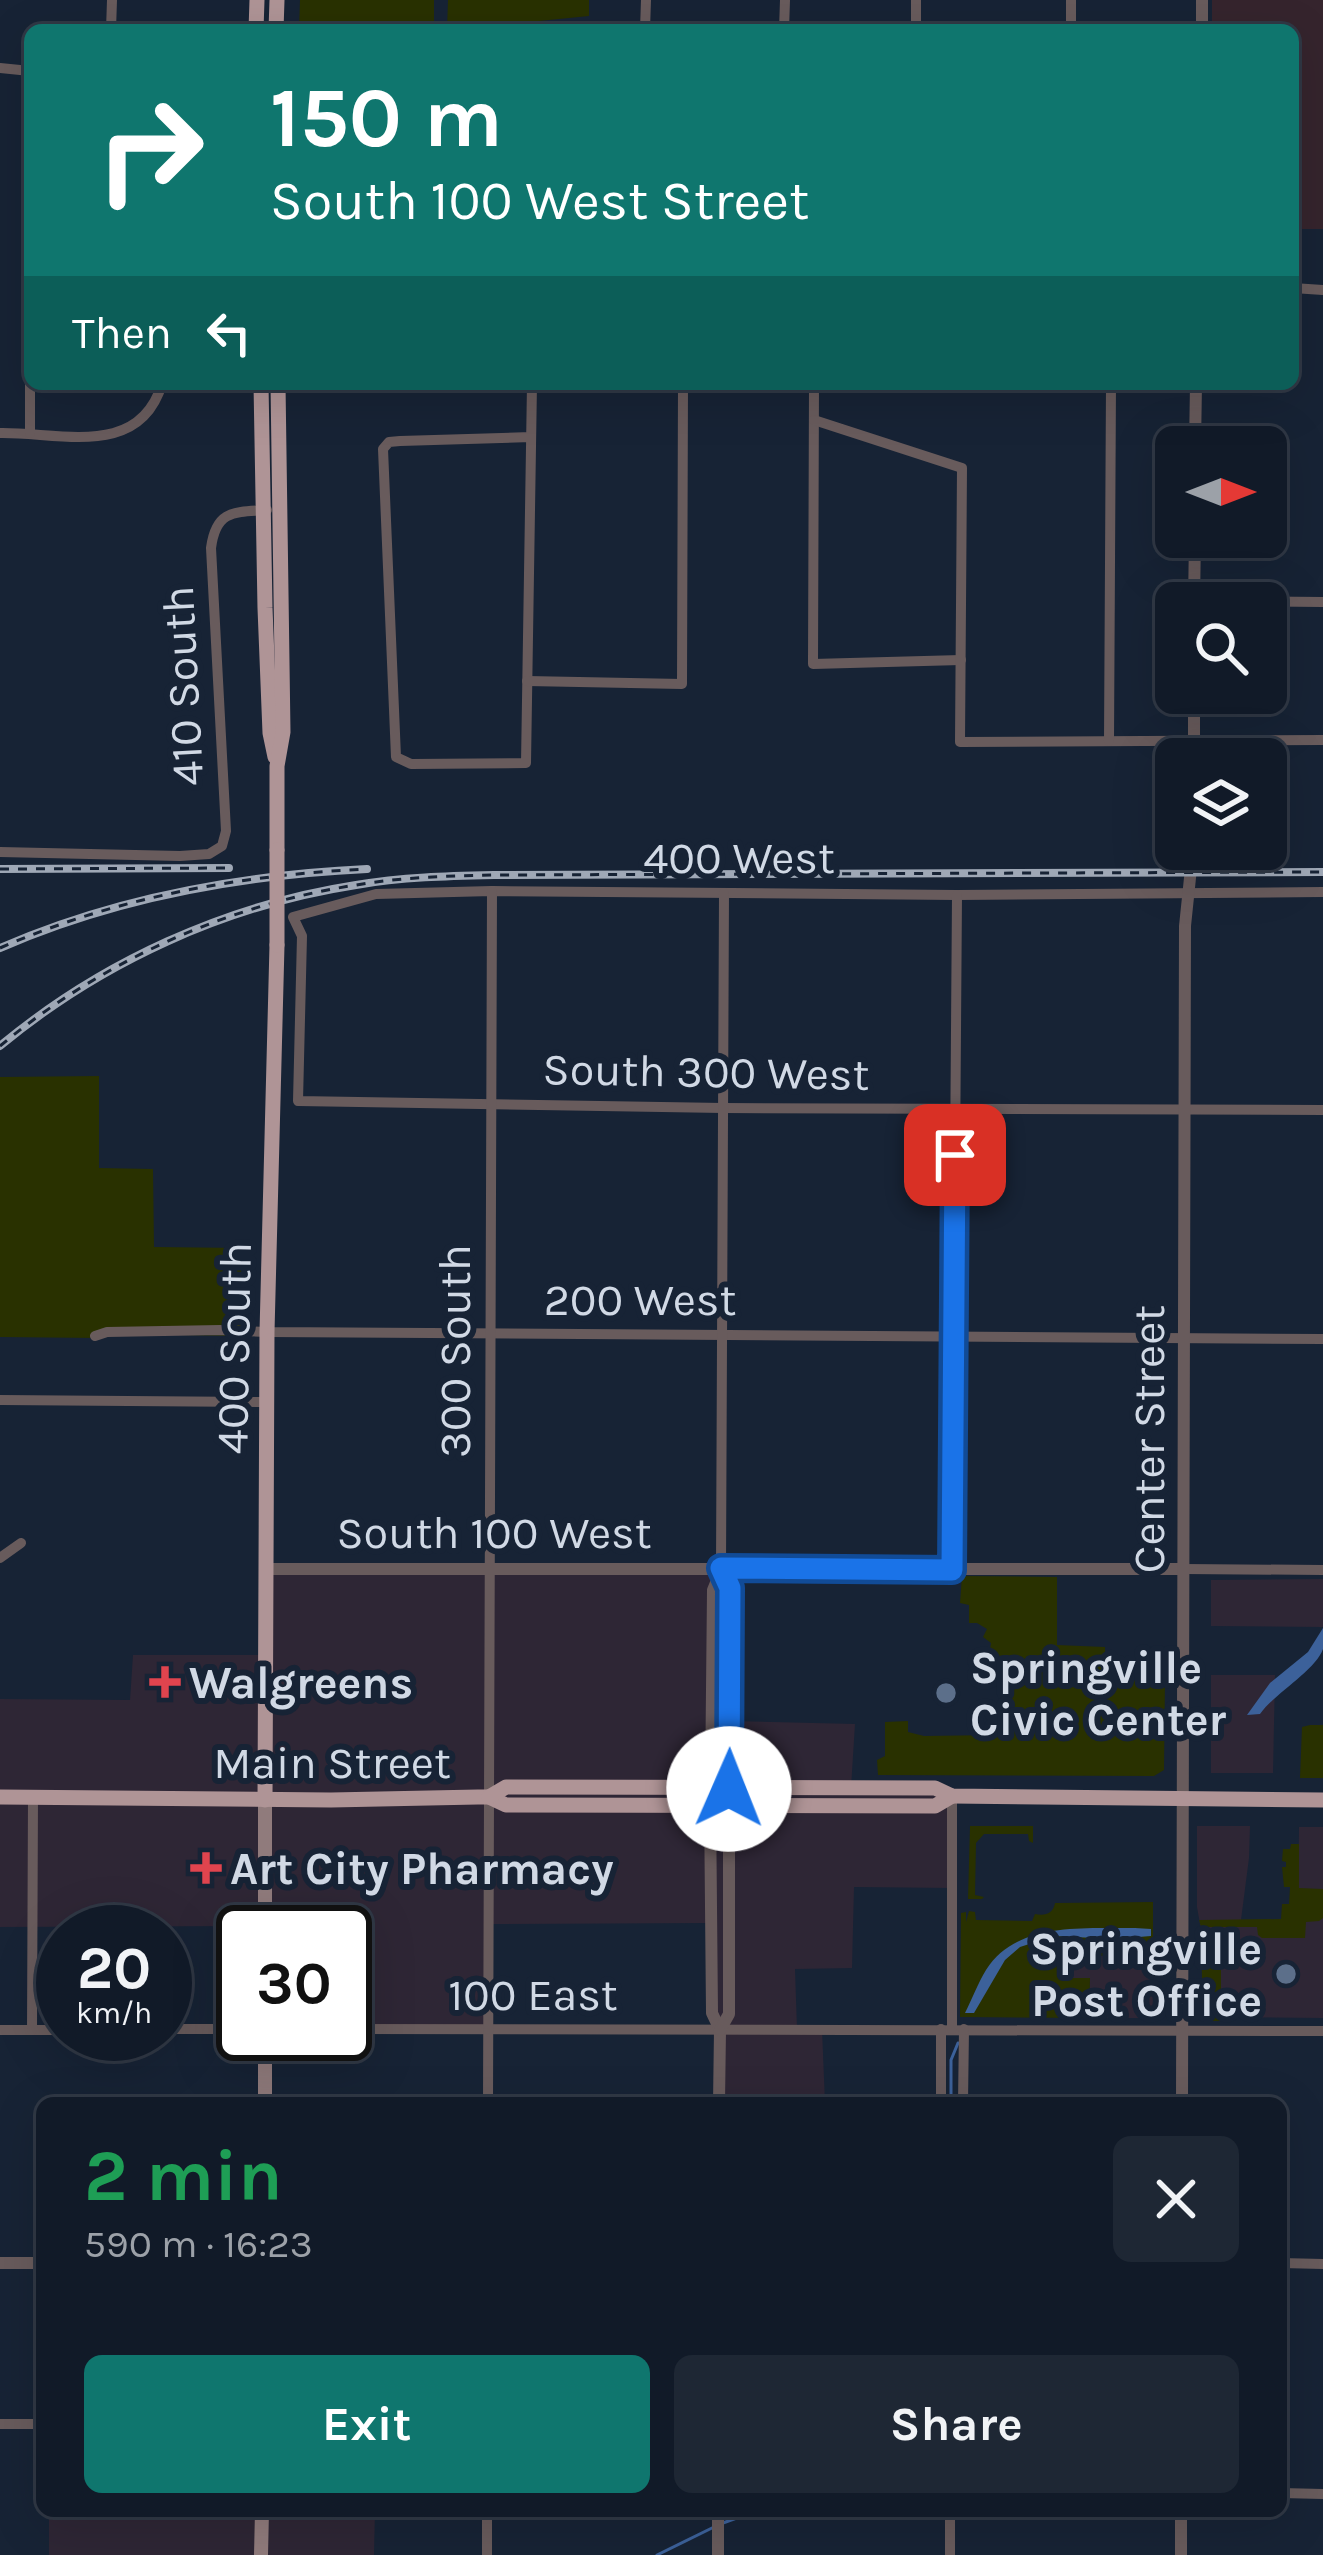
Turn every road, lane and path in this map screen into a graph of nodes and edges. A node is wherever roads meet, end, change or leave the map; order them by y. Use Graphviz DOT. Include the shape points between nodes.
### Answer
graph roads {
  1 [pos="30,390"];
  2 [pos="160,390"];
  3 [pos="262,390"];
  4 [pos="278,390"];
  5 [pos="532,390"];
  6 [pos="683,390"];
  7 [pos="814,390"];
  8 [pos="1111,390"];
  9 [pos="1196,390"];
  10 [pos="814,420"];
  11 [pos="1195,426"];
  12 [pos="0,433"];
  13 [pos="30,433"];
  14 [pos="531,437"];
  15 [pos="272,510"];
  16 [pos="1287,602"];
  17 [pos="1323,602"];
  18 [pos="961,660"];
  19 [pos="527,681"];
  20 [pos="1155,740"];
  21 [pos="1287,740"];
  22 [pos="1323,740"];
  23 [pos="1109,741"];
  24 [pos="0,852"];
  25 [pos="1191,870"];
  26 [pos="491,891"];
  27 [pos="1188,892"];
  28 [pos="1323,892"];
  29 [pos="724,893"];
  30 [pos="957,895"];
  31 [pos="298,1101"];
  32 [pos="490,1105"];
  33 [pos="723,1108"];
  34 [pos="956,1109"];
  35 [pos="1185,1110"];
  36 [pos="1323,1110"];
  37 [pos="267,1332"];
  38 [pos="489,1334"];
  39 [pos="723,1335"];
  40 [pos="95,1336"];
  41 [pos="955,1338"];
  42 [pos="1184,1338"];
  43 [pos="1323,1339"];
  44 [pos="0,1400"];
  45 [pos="267,1402"];
  46 [pos="21,1543"];
  47 [pos="0,1558"];
  48 [pos="721,1568"];
  49 [pos="267,1569"];
  50 [pos="1184,1569"];
  51 [pos="490,1570"];
  52 [pos="952,1570"];
  53 [pos="1323,1570"];
  54 [pos="952,1796"];
  55 [pos="1,1797"];
  56 [pos="33,1797"];
  57 [pos="710,1797"];
  58 [pos="729,1797"];
  59 [pos="489,1798"];
  60 [pos="265,1799"];
  61 [pos="1183,1799"];
  62 [pos="1323,1800"];
  63 [pos="265,1905"];
  64 [pos="372,2029"];
  65 [pos="952,2029"];
  66 [pos="0,2030"];
  67 [pos="32,2030"];
  68 [pos="36,2030"];
  69 [pos="488,2030"];
  70 [pos="720,2030"];
  71 [pos="1182,2030"];
  72 [pos="1323,2031"];
  73 [pos="265,2061"];
  74 [pos="266,2097"];
  75 [pos="488,2097"];
  76 [pos="719,2097"];
  77 [pos="942,2097"];
  78 [pos="962,2097"];
  79 [pos="1182,2097"];
  80 [pos="0,2263"];
  81 [pos="36,2263"];
  82 [pos="1287,2263"];
  83 [pos="1323,2264"];
  84 [pos="0,2424"];
  85 [pos="36,2424"];
  86 [pos="1287,2494"];
  87 [pos="1323,2494"];
  88 [pos="262,2517"];
  89 [pos="488,2517"];
  90 [pos="950,2517"];
  91 [pos="1181,2517"];
  92 [pos="717,2522"];
  93 [pos="261,2555"];
  94 [pos="487,2555"];
  95 [pos="718,2555"];
  96 [pos="950,2555"];
  97 [pos="1181,2555"];
  1 -- 13 [label="street"];
  2 -- 13 [label="street" via="147,414 119,433"];
  3 -- 15 [label="main road, 400 South"];
  4 -- 15 [label="main road, 400 South"];
  5 -- 14 [label="street"];
  6 -- 19 [label="street" via="682,684"];
  7 -- 10 [label="street"];
  8 -- 23 [label="street"];
  9 -- 11 [label="street"];
  10 -- 18 [label="street" via="962,468"];
  10 -- 18 [label="street" via="813,664"];
  12 -- 13 [label="street"];
  14 -- 19 [label="street"];
  14 -- 19 [label="street" via="389,442 382,455 396,757 411,764 526,763"];
  15 -- 24 [label="street, 410 South" via="230,512 211,548 222,846 180,856"];
  15 -- 37 [label="main road, 400 South, bridge" via="283,732"];
  16 -- 17 [label="street"];
  18 -- 23 [label="street" via="960,742"];
  20 -- 23 [label="street"];
  21 -- 22 [label="street"];
  25 -- 27 [label="street, Center Street"];
  26 -- 29 [label="street, 400 West"];
  26 -- 31 [label="street, 400 West" via="376,894 293,917 302,936"];
  26 -- 32 [label="street, 300 South"];
  27 -- 28 [label="street, 400 West"];
  27 -- 30 [label="street, 400 West"];
  27 -- 35 [label="street, Center Street"];
  29 -- 30 [label="street, 400 West"];
  29 -- 33 [label="street"];
  30 -- 34 [label="street"];
  31 -- 32 [label="street, South 300 West"];
  32 -- 33 [label="street, South 300 West"];
  32 -- 38 [label="street, 300 South"];
  33 -- 34 [label="street, South 300 West"];
  33 -- 39 [label="street"];
  34 -- 35 [label="street, South 300 West"];
  34 -- 41 [label="street"];
  35 -- 36 [label="street, South 300 West"];
  35 -- 42 [label="street, Center Street"];
  37 -- 38 [label="street, 200 West"];
  37 -- 40 [label="street, 200 West"];
  37 -- 45 [label="main road, 400 South"];
  38 -- 39 [label="street, 200 West"];
  38 -- 51 [label="street, 300 South"];
  39 -- 41 [label="street, 200 West"];
  39 -- 48 [label="street"];
  41 -- 42 [label="street, 200 West"];
  41 -- 52 [label="street"];
  42 -- 43 [label="street, 200 West"];
  42 -- 50 [label="street, Center Street"];
  44 -- 45 [label="street"];
  45 -- 49 [label="main road, 400 South"];
  46 -- 47 [label="street"];
  48 -- 51 [label="street, South 100 West"];
  48 -- 52 [label="street, South 100 West"];
  48 -- 57 [label="street" via="712,1590"];
  48 -- 58 [label="street" via="730,1588"];
  49 -- 51 [label="street, South 100 West"];
  49 -- 60 [label="main road, 400 South"];
  50 -- 52 [label="street, South 100 West"];
  50 -- 53 [label="street"];
  50 -- 61 [label="street, Center Street"];
  51 -- 59 [label="street, 300 South"];
  54 -- 58 [label="main road, Main Street" via="934,1788"];
  54 -- 61 [label="main road, Main Street"];
  54 -- 65 [label="street"];
  55 -- 56 [label="main road, Main Street"];
  56 -- 60 [label="main road, Main Street"];
  56 -- 67 [label="street"];
  57 -- 58 [label="main road, Main Street"];
  57 -- 59 [label="main road, Main Street" via="506,1787"];
  57 -- 70 [label="street" via="712,2013"];
  58 -- 70 [label="street" via="729,2014"];
  59 -- 60 [label="main road, Main Street"];
  59 -- 69 [label="street, 300 South"];
  60 -- 63 [label="main road, 400 South"];
  61 -- 62 [label="main road, Main Street"];
  61 -- 71 [label="street, Center Street"];
  64 -- 69 [label="street, 100 East"];
  65 -- 70 [label="street, 100 East"];
  65 -- 71 [label="street, 100 East"];
  65 -- 77 [label="street"];
  65 -- 78 [label="street"];
  66 -- 67 [label="street"];
  67 -- 68 [label="street"];
  69 -- 70 [label="street, 100 East"];
  69 -- 75 [label="street, 300 South"];
  70 -- 76 [label="street"];
  71 -- 72 [label="street, 100 East"];
  71 -- 79 [label="street, Center Street"];
  73 -- 74 [label="main road"];
  80 -- 81 [label="street"];
  82 -- 83 [label="street"];
  84 -- 85 [label="street"];
  86 -- 87 [label="street"];
  88 -- 93 [label="main road"];
  89 -- 94 [label="street"];
  90 -- 96 [label="street"];
  91 -- 97 [label="street"];
  92 -- 95 [label="street"];
}
